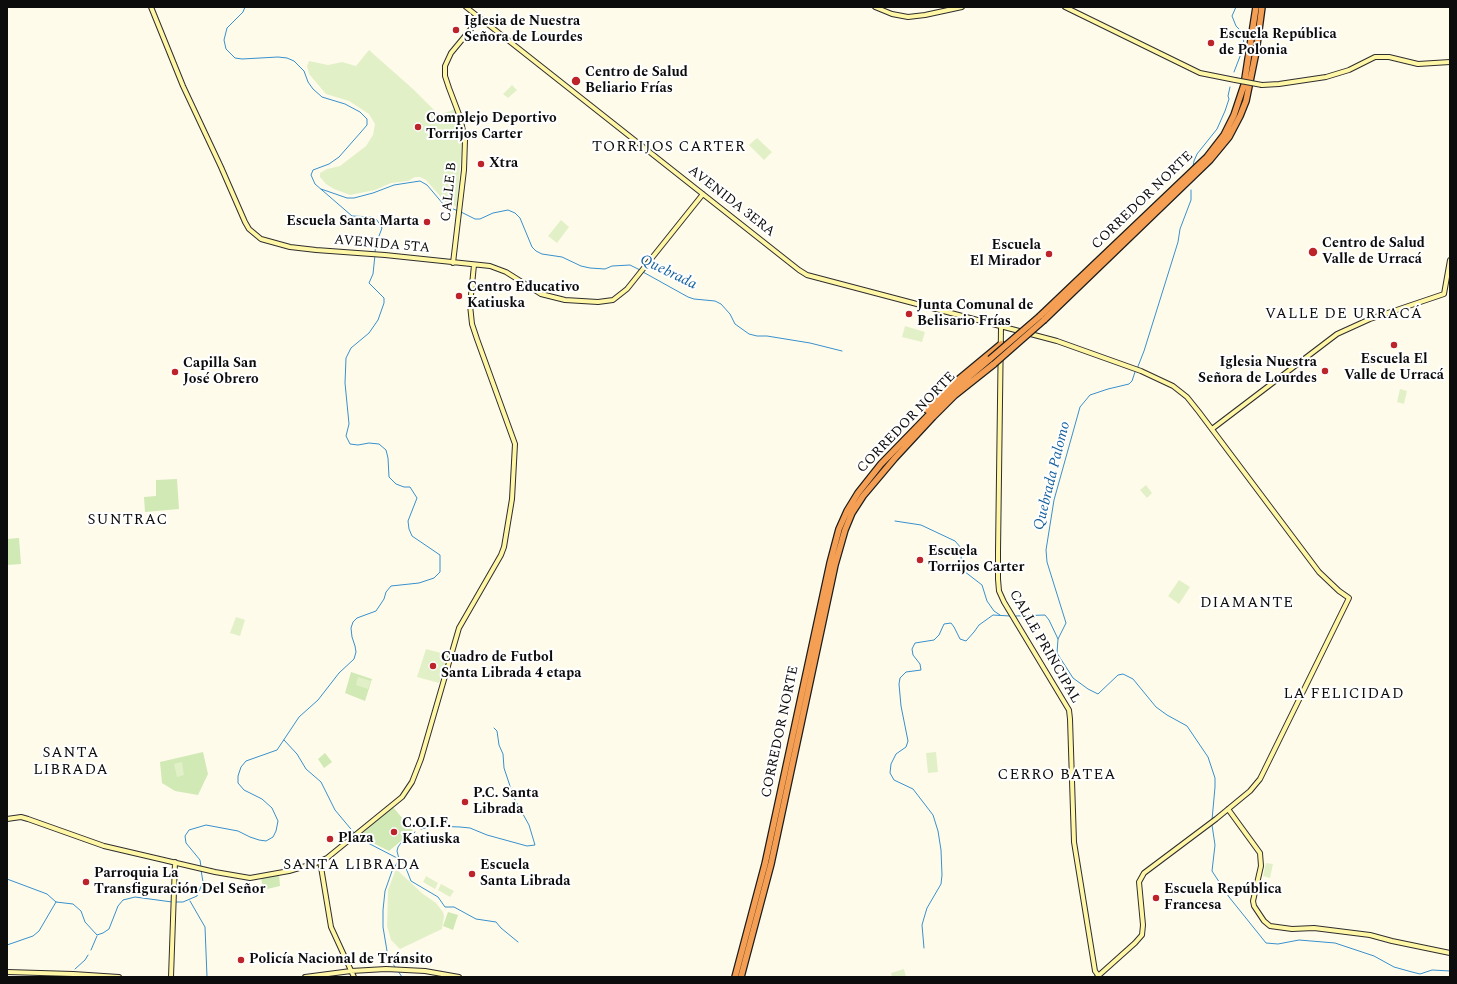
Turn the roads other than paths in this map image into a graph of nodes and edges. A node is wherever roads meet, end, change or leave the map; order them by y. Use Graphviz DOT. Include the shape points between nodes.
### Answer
graph roads {
  1 [pos="151,7"];
  2 [pos="466,7"];
  3 [pos="875,7"];
  4 [pos="962,7"];
  5 [pos="1065,7"];
  6 [pos="1256,7"];
  7 [pos="1263,7"];
  8 [pos="480,18"];
  9 [pos="1450,62"];
  10 [pos="703,194"];
  11 [pos="1450,260"];
  12 [pos="453,263"];
  13 [pos="474,265"];
  14 [pos="1042,318"];
  15 [pos="1001,327"];
  16 [pos="1001,344"];
  17 [pos="929,414"];
  18 [pos="1212,429"];
  19 [pos="805,689"];
  20 [pos="1228,809"];
  21 [pos="7,819"];
  22 [pos="320,861"];
  23 [pos="175,862"];
  24 [pos="747,943"];
  25 [pos="1450,952"];
  26 [pos="351,971"];
  27 [pos="7,972"];
  28 [pos="18,975"];
  29 [pos="1098,976"];
  30 [pos="119,977"];
  31 [pos="171,977"];
  32 [pos="305,977"];
  33 [pos="354,977"];
  34 [pos="459,977"];
  35 [pos="735,977"];
  36 [pos="741,977"];
  1 -- 12 [label="street, AVENIDA 5TA" via="183,86 249,229 261,239 290,247"];
  2 -- 8 [label="street, AVENIDA 3ERA"];
  3 -- 4 [label="street" via="908,17"];
  5 -- 9 [label="street, bridge" via="1200,73 1262,85 1326,77 1350,70 1375,57 1389,57 1418,64"];
  6 -- 14 [label="highway, CORREDOR NORTE" via="1244,85 1224,135 1207,157"];
  7 -- 14 [label="highway, CORREDOR NORTE" via="1246,101 1229,137 1210,160"];
  8 -- 10 [label="street, AVENIDA 3ERA"];
  8 -- 12 [label="street, CALLE B" via="451,53 445,66 445,76 465,133 465,159"];
  10 -- 13 [label="street, AVENIDA 5TA" via="640,274 613,300 566,300 540,294 500,269"];
  10 -- 15 [label="street, AVENIDA 3ERA" via="807,275"];
  11 -- 18 [label="street" via="1444,294 1366,320 1337,334"];
  12 -- 13 [label="street, AVENIDA 5TA"];
  13 -- 22 [label="street" via="470,305 472,324 515,444 513,488 504,546 459,628 412,782 402,797"];
  14 -- 17 [label="highway, CORREDOR NORTE, bridge" via="992,362 951,392"];
  15 -- 16 [label="street, CALLE PRINCIPAL"];
  15 -- 18 [label="street, AVENIDA 3ERA" via="1057,341 1168,383 1181,392"];
  16 -- 17 [label="highway" via="954,383"];
  16 -- 29 [label="street, CALLE PRINCIPAL" via="998,579 1000,591 1012,615 1069,710 1074,842 1095,971"];
  17 -- 19 [label="highway, CORREDOR NORTE" via="863,496 844,530 812,675"];
  17 -- 19 [label="highway, CORREDOR NORTE" via="890,451 847,511 830,563"];
  18 -- 20 [label="street, AVENIDA 3ERA" via="1319,572 1350,598 1260,780"];
  19 -- 24 [label="highway, CORREDOR NORTE"];
  20 -- 25 [label="street" via="1260,853 1261,866 1253,901 1264,921 1270,926 1370,935"];
  20 -- 29 [label="street" via="1144,873 1139,882 1142,934"];
  21 -- 23 [label="street" via="21,817 104,846"];
  22 -- 23 [label="street" via="289,871 250,878"];
  22 -- 26 [label="street" via="331,927"];
  23 -- 31 [label="street"];
  24 -- 35 [label="highway, CORREDOR NORTE"];
  24 -- 36 [label="highway, CORREDOR NORTE"];
  26 -- 32 [label="street"];
  26 -- 33 [label="street"];
  26 -- 34 [label="street" via="399,969"];
  27 -- 28 [label="street"];
  28 -- 30 [label="street" via="73,974"];
}
